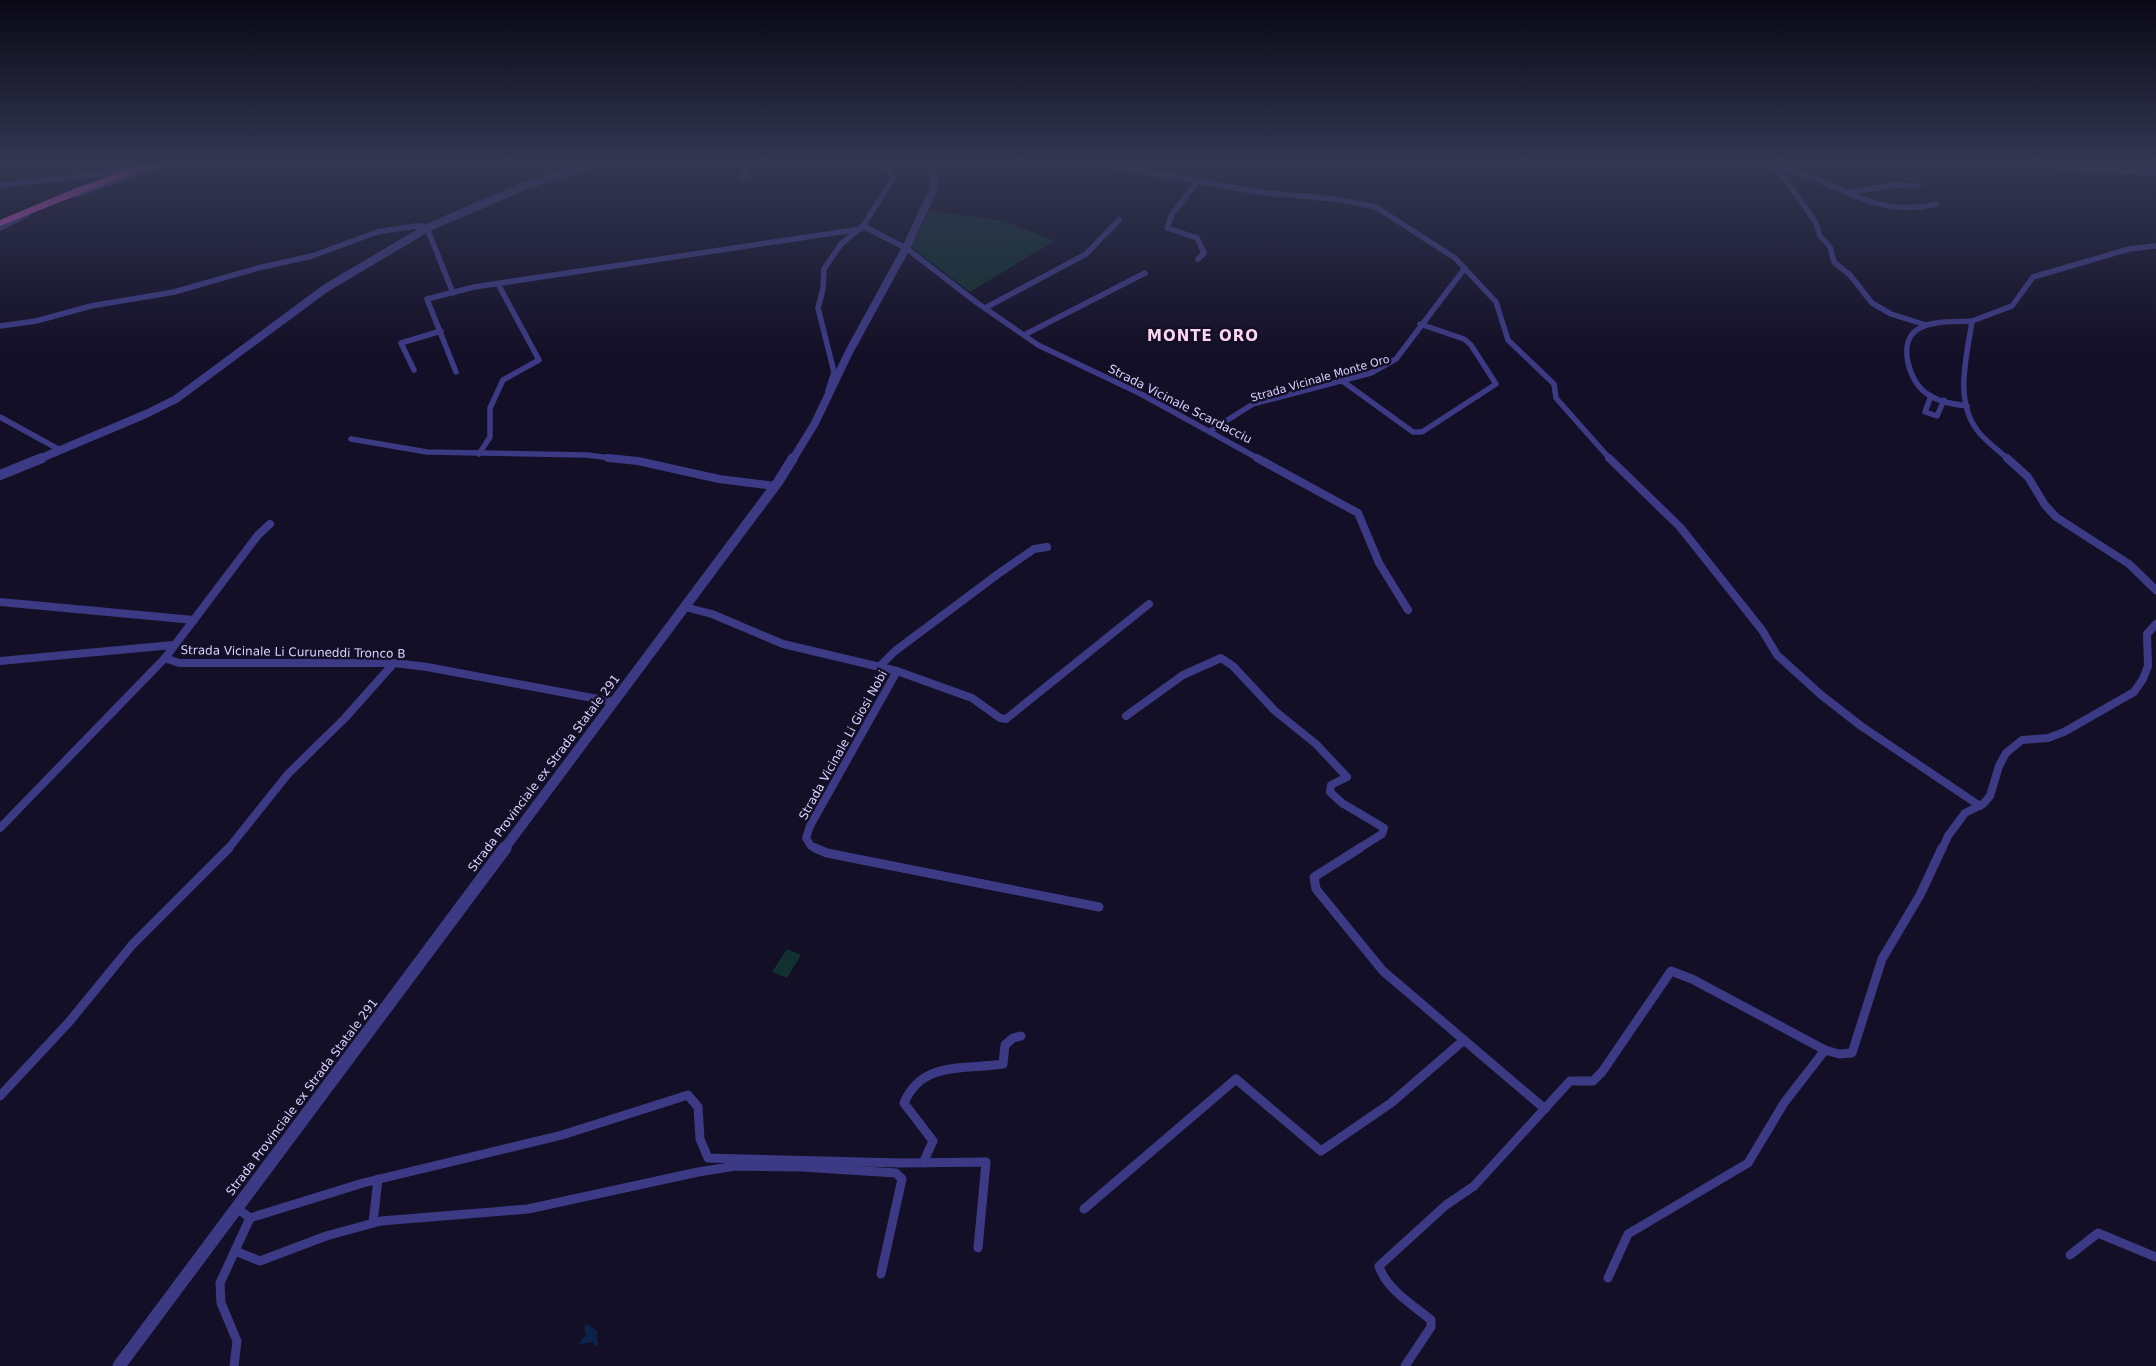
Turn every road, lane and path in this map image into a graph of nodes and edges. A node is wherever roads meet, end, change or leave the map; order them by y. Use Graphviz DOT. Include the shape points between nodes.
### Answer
graph roads {
  1 [pos="405,228"];
  2 [pos="428,228"];
  3 [pos="862,228"];
  4 [pos="915,228"];
  5 [pos="1111,228"];
  6 [pos="1167,228"];
  7 [pos="1410,228"];
  8 [pos="1817,228"];
  9 [pos="2156,246"];
  10 [pos="906,248"];
  11 [pos="1198,259"];
  12 [pos="1465,268"];
  13 [pos="1145,273"];
  14 [pos="498,284"];
  15 [pos="453,292"];
  16 [pos="985,308"];
  17 [pos="1972,320"];
  18 [pos="1420,324"];
  19 [pos="1926,325"];
  20 [pos="0,326"];
  21 [pos="441,331"];
  22 [pos="1024,335"];
  23 [pos="414,370"];
  24 [pos="456,372"];
  25 [pos="1342,380"];
  26 [pos="1931,396"];
  27 [pos="1944,400"];
  28 [pos="825,403"];
  29 [pos="1967,406"];
  30 [pos="0,417"];
  31 [pos="1212,432"];
  32 [pos="351,439"];
  33 [pos="60,450"];
  34 [pos="479,454"];
  35 [pos="0,475"];
  36 [pos="775,486"];
  37 [pos="270,524"];
  38 [pos="1048,547"];
  39 [pos="2156,590"];
  40 [pos="0,602"];
  41 [pos="1149,604"];
  42 [pos="685,607"];
  43 [pos="1408,610"];
  44 [pos="194,620"];
  45 [pos="2156,624"];
  46 [pos="173,645"];
  47 [pos="165,658"];
  48 [pos="0,661"];
  49 [pos="394,662"];
  50 [pos="879,667"];
  51 [pos="897,671"];
  52 [pos="614,702"];
  53 [pos="1126,716"];
  54 [pos="1980,806"];
  55 [pos="0,828"];
  56 [pos="1099,907"];
  57 [pos="1021,1036"];
  58 [pos="1464,1040"];
  59 [pos="1825,1050"];
  60 [pos="0,1096"];
  61 [pos="1545,1109"];
  62 [pos="923,1163"];
  63 [pos="378,1179"];
  64 [pos="237,1208"];
  65 [pos="1084,1208"];
  66 [pos="250,1218"];
  67 [pos="373,1223"];
  68 [pos="978,1248"];
  69 [pos="235,1251"];
  70 [pos="2070,1255"];
  71 [pos="2156,1257"];
  72 [pos="881,1274"];
  73 [pos="1608,1278"];
  74 [pos="119,1366"];
  75 [pos="234,1366"];
  76 [pos="1405,1366"];
  1 -- 20 [label="street" via="377,232 312,256 174,292"];
  2 -- 15 [label="street"];
  2 -- 33 [label="street" via="326,288 176,399"];
  3 -- 10 [label="street, Strada Vicinale Scardacciu"];
  3 -- 14 [label="street"];
  3 -- 28 [label="street" via="841,244 824,269 818,308 834,372"];
  4 -- 10 [label="street, Strada Provinciale ex Strada Statale 291"];
  5 -- 16 [label="street" via="1086,254"];
  6 -- 11 [label="street" via="1197,238 1204,253"];
  7 -- 12 [label="street" via="1442,247"];
  8 -- 19 [label="street" via="1830,247 1834,262 1850,275 1872,303 1891,314"];
  9 -- 17 [label="street" via="2129,249 2033,276 2012,306 1991,316"];
  10 -- 16 [label="street, Strada Vicinale Scardacciu"];
  10 -- 28 [label="street, Strada Provinciale ex Strada Statale 291"];
  12 -- 18 [label="street, Strada Vicinale Monte Oro"];
  12 -- 54 [label="street" via="1496,302 1508,340 1554,384 1556,398 1608,457 1680,527 1762,630 1777,655 1860,726"];
  13 -- 22 [label="street"];
  14 -- 15 [label="street"];
  14 -- 34 [label="street" via="538,360 503,380 490,408 490,437"];
  15 -- 21 [label="street" via="427,299"];
  16 -- 22 [label="street, Strada Vicinale Scardacciu"];
  17 -- 19 [label="street"];
  17 -- 29 [label="street" via="1964,371"];
  18 -- 25 [label="street, Strada Vicinale Monte Oro" via="1398,356 1399,366"];
  18 -- 25 [label="street" via="1464,338 1496,384 1422,432 1413,432"];
  19 -- 26 [label="street" via="1913,333 1908,342 1906,360 1916,381"];
  21 -- 23 [label="street" via="401,343"];
  21 -- 24 [label="street"];
  22 -- 31 [label="street, Strada Vicinale Scardacciu"];
  25 -- 31 [label="street, Strada Vicinale Monte Oro" via="1262,404"];
  26 -- 27 [label="street"];
  26 -- 27 [label="street" via="1925,412 1937,416"];
  27 -- 29 [label="street"];
  28 -- 36 [label="street, Strada Provinciale ex Strada Statale 291"];
  29 -- 39 [label="street" via="1977,430 2028,478 2050,511 2129,564"];
  30 -- 33 [label="street"];
  31 -- 43 [label="street, Strada Vicinale Scardacciu" via="1358,513 1379,563"];
  32 -- 34 [label="street" via="427,452"];
  33 -- 35 [label="street"];
  34 -- 36 [label="street" via="587,455"];
  36 -- 42 [label="street, Strada Provinciale ex Strada Statale 291"];
  37 -- 44 [label="street, Strada Vicinale Li Curuneddi Tronco B" via="258,535"];
  38 -- 50 [label="street" via="1034,549 1003,571 895,651"];
  40 -- 44 [label="street"];
  41 -- 51 [label="street" via="1006,719 972,698"];
  42 -- 50 [label="street, Strada Vicinale Li Giosi Nobi" via="712,614 783,644"];
  42 -- 52 [label="street, Strada Provinciale ex Strada Statale 291"];
  44 -- 46 [label="street, Strada Vicinale Li Curuneddi Tronco B"];
  45 -- 54 [label="street" via="2148,629 2148,668 2143,682 2134,692 2064,732 2048,738 2022,740 1999,766 1990,796"];
  46 -- 47 [label="street, Strada Vicinale Li Curuneddi Tronco B"];
  46 -- 48 [label="street, Strada Vicinale Li Curuneddi Tronco B"];
  47 -- 49 [label="street, Strada Vicinale Li Curuneddi Tronco B" via="190,663"];
  47 -- 55 [label="street"];
  49 -- 52 [label="street, Strada Vicinale Li Curuneddi Tronco B"];
  49 -- 60 [label="street" via="345,718 288,774 233,844 132,945 69,1022"];
  50 -- 51 [label="street, Strada Vicinale Li Giosi Nobi"];
  51 -- 56 [label="street, Strada Vicinale Li Giosi Nobi" via="810,826 806,838 811,846 827,853"];
  52 -- 64 [label="street, Strada Provinciale ex Strada Statale 291"];
  53 -- 58 [label="street" via="1150,702 1188,671 1221,658 1233,666 1275,711 1316,744 1347,777 1331,785 1330,792 1340,803 1384,828 1382,834 1314,877 1316,889 1383,971"];
  54 -- 59 [label="street" via="1965,813 1948,836 1920,895 1882,960 1852,1053"];
  57 -- 62 [label="street" via="1013,1038 1005,1046 1003,1064 937,1070 924,1075 906,1090 904,1103 933,1141"];
  58 -- 61 [label="street"];
  58 -- 65 [label="street" via="1391,1103 1321,1152 1236,1079"];
  59 -- 61 [label="street" via="1672,971 1602,1072 1593,1081 1570,1081"];
  59 -- 73 [label="street" via="1784,1104 1748,1163 1628,1234"];
  61 -- 76 [label="street" via="1474,1186 1446,1206 1379,1266 1379,1273 1388,1283 1431,1320 1432,1328"];
  62 -- 63 [label="street" via="708,1158 700,1139 698,1107 688,1096 562,1134"];
  62 -- 68 [label="street" via="986,1162"];
  63 -- 66 [label="street"];
  63 -- 67 [label="street"];
  64 -- 66 [label="street"];
  64 -- 74 [label="street, Strada Provinciale ex Strada Statale 291"];
  66 -- 69 [label="street"];
  67 -- 69 [label="street" via="326,1236 260,1261"];
  67 -- 72 [label="street" via="528,1209 736,1166 896,1173 902,1179"];
  69 -- 75 [label="street" via="220,1283 220,1303 238,1341"];
  70 -- 71 [label="street" via="2098,1233"];
}
